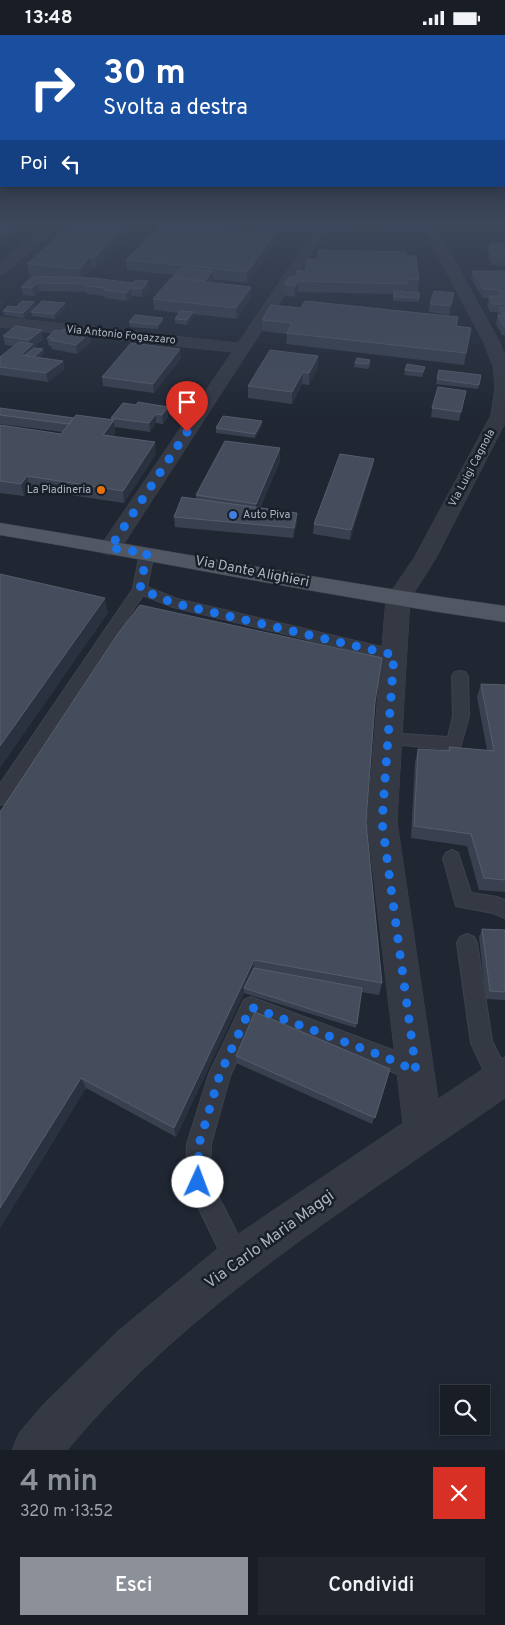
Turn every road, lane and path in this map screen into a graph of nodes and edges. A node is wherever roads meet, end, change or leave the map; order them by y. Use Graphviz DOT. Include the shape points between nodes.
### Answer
graph roads {
  1 [pos="282,288"];
  2 [pos="467,288"];
  3 [pos="0,322"];
  4 [pos="498,341"];
  5 [pos="242,348"];
  6 [pos="0,529"];
  7 [pos="110,548"];
  8 [pos="147,553"];
  9 [pos="140,589"];
  10 [pos="398,599"];
  11 [pos="505,614"];
  12 [pos="394,655"];
  13 [pos="460,676"];
  14 [pos="388,739"];
  15 [pos="0,798"];
  16 [pos="452,858"];
  17 [pos="505,909"];
  18 [pos="467,943"];
  19 [pos="416,1071"];
  20 [pos="502,1078"];
  21 [pos="424,1132"];
  22 [pos="238,1260"];
  23 [pos="36,1450"];
  1 -- 5 [label="street"];
  2 -- 4 [label="street, Via Luigi Cagnola"];
  3 -- 5 [label="street, Via Antonio Fogazzaro"];
  4 -- 10 [label="street, Via Luigi Cagnola" via="504,387 500,415 425,558"];
  5 -- 7 [label="street"];
  6 -- 7 [label="main road, Via Dante Alighieri"];
  7 -- 8 [label="main road, Via Dante Alighieri"];
  8 -- 9 [label="lane"];
  8 -- 10 [label="main road, Via Dante Alighieri"];
  9 -- 12 [label="lane" via="173,603"];
  9 -- 15 [label="lane"];
  10 -- 11 [label="main road, Via Dante Alighieri"];
  10 -- 12 [label="street"];
  12 -- 14 [label="street"];
  13 -- 14 [label="lane" via="461,716 454,745"];
  14 -- 19 [label="street" via="382,822"];
  16 -- 17 [label="lane" via="463,900"];
  18 -- 20 [label="lane" via="482,1043"];
  19 -- 21 [label="street"];
  19 -- 22 [label="lane" via="251,1007 220,1074 199,1144 198,1182"];
  20 -- 21 [label="street, Via Carlo Maria Maggi"];
  21 -- 22 [label="street, Via Carlo Maria Maggi"];
  22 -- 23 [label="street, Via Carlo Maria Maggi" via="133,1348"];
}
